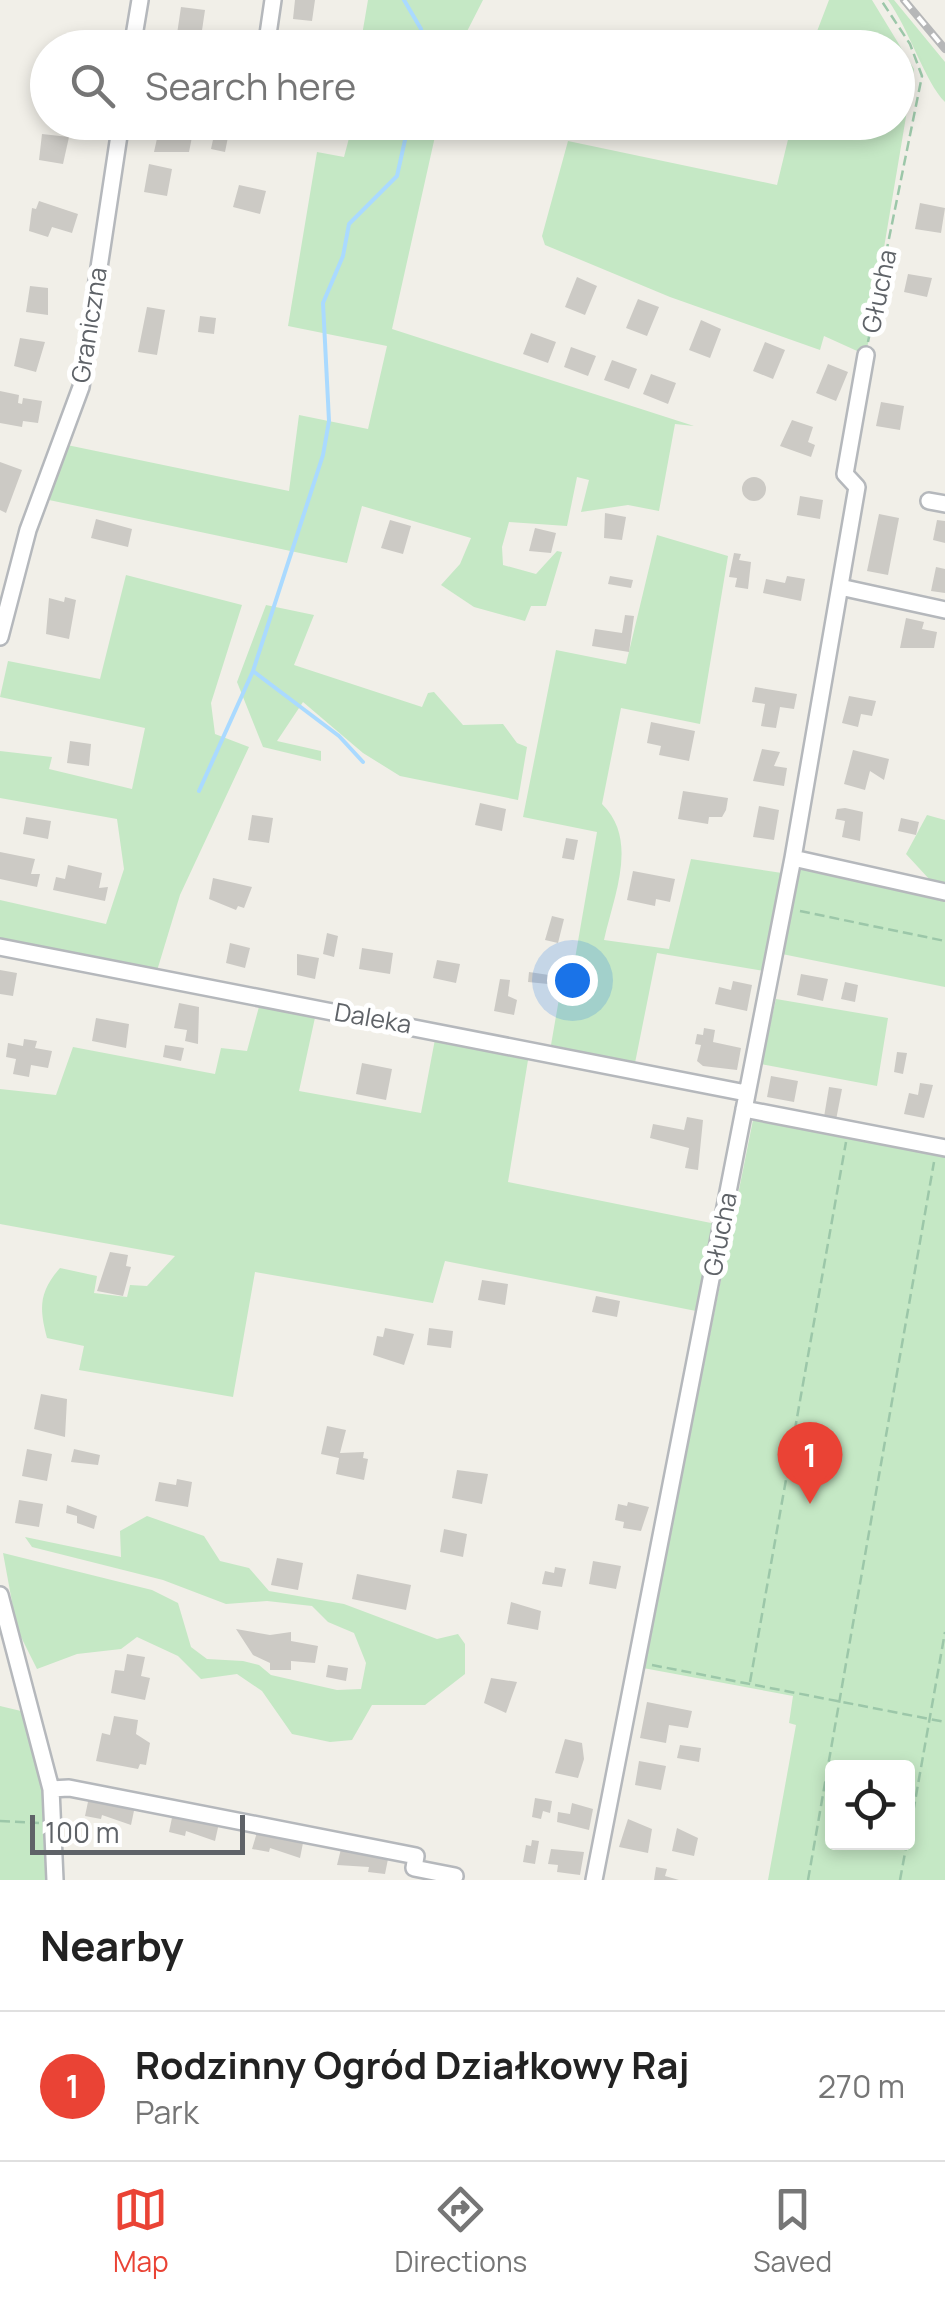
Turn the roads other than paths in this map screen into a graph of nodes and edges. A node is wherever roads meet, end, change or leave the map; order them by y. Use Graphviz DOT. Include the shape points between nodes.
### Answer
graph roads {
  1 [pos="140,0"];
  2 [pos="273,0"];
  3 [pos="137,30"];
  4 [pos="269,30"];
  5 [pos="118,140"];
  6 [pos="866,355"];
  7 [pos="840,588"];
  8 [pos="945,610"];
  9 [pos="0,637"];
  10 [pos="793,858"];
  11 [pos="945,892"];
  12 [pos="0,947"];
  13 [pos="745,1101"];
  14 [pos="940,1152"];
  15 [pos="0,1595"];
  16 [pos="51,1789"];
  17 [pos="456,1876"];
  18 [pos="55,1880"];
  19 [pos="594,1880"];
  1 -- 3 [label="street"];
  2 -- 4 [label="street"];
  5 -- 9 [label="street, Graniczna" via="81,387 28,530"];
  6 -- 7 [label="street, Głucha" via="845,474 857,487"];
  7 -- 8 [label="street"];
  7 -- 10 [label="street, Głucha"];
  10 -- 11 [label="street"];
  10 -- 13 [label="street, Głucha"];
  12 -- 13 [label="street, Daleka"];
  13 -- 14 [label="street, Daleka"];
  13 -- 19 [label="street, Głucha"];
  15 -- 16 [label="street"];
  16 -- 17 [label="street" via="416,1856 414,1868"];
  16 -- 18 [label="street"];
}
